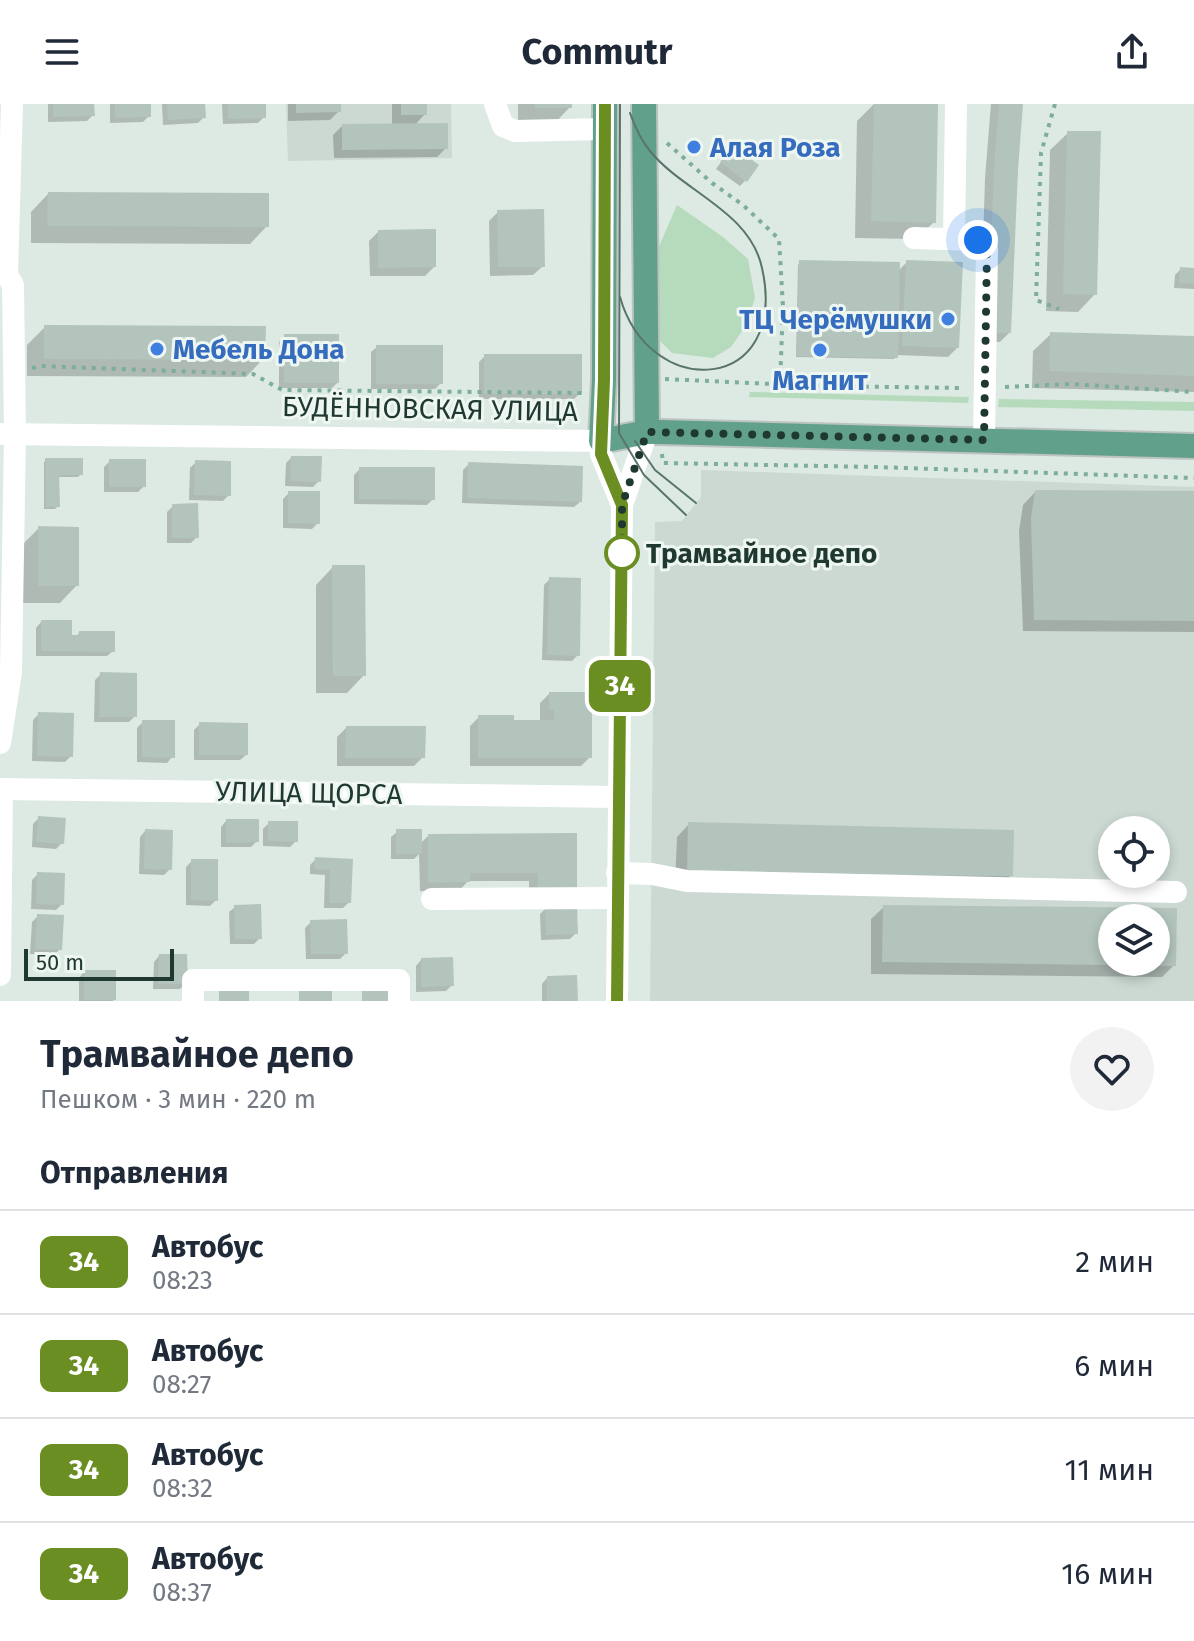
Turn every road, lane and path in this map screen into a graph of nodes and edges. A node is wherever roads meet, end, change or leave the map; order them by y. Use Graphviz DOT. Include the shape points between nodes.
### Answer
graph roads {
  1 [pos="12,104"];
  2 [pos="495,104"];
  3 [pos="605,104"];
  4 [pos="644,104"];
  5 [pos="956,104"];
  6 [pos="1055,104"];
  7 [pos="605,129"];
  8 [pos="660,138"];
  9 [pos="914,238"];
  10 [pos="954,239"];
  11 [pos="1059,309"];
  12 [pos="13,372"];
  13 [pos="646,380"];
  14 [pos="780,384"];
  15 [pos="985,388"];
  16 [pos="1194,392"];
  17 [pos="588,393"];
  18 [pos="654,432"];
  19 [pos="7,434"];
  20 [pos="984,440"];
  21 [pos="601,441"];
  22 [pos="1194,446"];
  23 [pos="1194,478"];
  24 [pos="622,505"];
  25 [pos="0,743"];
  26 [pos="1,789"];
  27 [pos="618,797"];
  28 [pos="617,873"];
  29 [pos="1176,892"];
  30 [pos="617,898"];
  31 [pos="432,899"];
  32 [pos="0,975"];
  33 [pos="193,1001"];
  34 [pos="399,1001"];
  35 [pos="617,1001"];
  1 -- 12 [label="street" via="7,275 13,285"];
  2 -- 7 [label="street" via="503,126 515,131"];
  3 -- 7 [label="main road"];
  4 -- 13 [label="main road"];
  5 -- 10 [label="street"];
  6 -- 11 [label="path" via="1041,153 1036,300"];
  7 -- 21 [label="main road"];
  8 -- 14 [label="path" via="779,239"];
  9 -- 10 [label="street"];
  10 -- 15 [label="street" via="986,242"];
  12 -- 17 [label="path" via="41,366 253,374 282,390"];
  12 -- 19 [label="street"];
  13 -- 14 [label="path"];
  13 -- 18 [label="main road"];
  14 -- 15 [label="path"];
  15 -- 16 [label="path" via="1071,384"];
  15 -- 20 [label="street"];
  18 -- 20 [label="main road, БУДЁННОВСКАЯ УЛИЦА"];
  18 -- 21 [label="main road, БУДЁННОВСКАЯ УЛИЦА"];
  18 -- 23 [label="path" via="663,463"];
  18 -- 24 [label="street"];
  19 -- 21 [label="street, БУДЁННОВСКАЯ УЛИЦА"];
  19 -- 25 [label="street" via="11,672"];
  20 -- 22 [label="main road, БУДЁННОВСКАЯ УЛИЦА"];
  21 -- 24 [label="street" via="601,454"];
  24 -- 27 [label="street"];
  26 -- 27 [label="street, УЛИЦА ЩОРСА"];
  26 -- 32 [label="street"];
  27 -- 28 [label="street"];
  28 -- 29 [label="street" via="687,881"];
  28 -- 30 [label="street"];
  30 -- 31 [label="street"];
  30 -- 35 [label="street"];
  33 -- 34 [label="street" via="193,980 399,980"];
}
